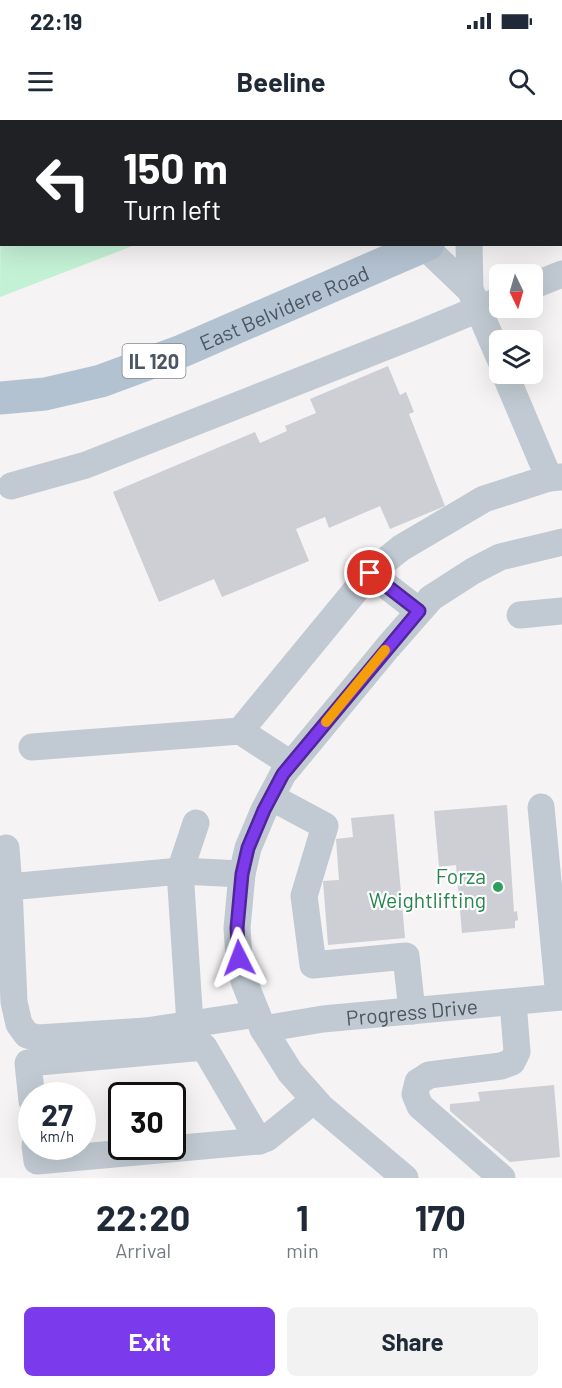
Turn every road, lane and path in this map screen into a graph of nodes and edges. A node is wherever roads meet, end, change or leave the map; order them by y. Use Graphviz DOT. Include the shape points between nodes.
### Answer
graph roads {
  1 [pos="424,246"];
  2 [pos="427,246"];
  3 [pos="470,246"];
  4 [pos="562,274"];
  5 [pos="543,282"];
  6 [pos="483,300"];
  7 [pos="492,330"];
  8 [pos="510,384"];
  9 [pos="0,398"];
  10 [pos="555,477"];
  11 [pos="11,486"];
  12 [pos="562,542"];
  13 [pos="370,573"];
  14 [pos="419,611"];
  15 [pos="562,611"];
  16 [pos="520,615"];
  17 [pos="240,731"];
  18 [pos="32,747"];
  19 [pos="291,764"];
  20 [pos="271,797"];
  21 [pos="541,807"];
  22 [pos="195,822"];
  23 [pos="6,848"];
  24 [pos="180,871"];
  25 [pos="242,874"];
  26 [pos="9,887"];
  27 [pos="561,997"];
  28 [pos="513,1002"];
  29 [pos="412,1011"];
  30 [pos="260,1021"];
  31 [pos="190,1024"];
  32 [pos="30,1082"];
  33 [pos="314,1100"];
  34 [pos="259,1141"];
  35 [pos="96,1156"];
  36 [pos="405,1178"];
  37 [pos="502,1178"];
  1 -- 9 [label="main road, East Belvidere Road / IL 120" via="182,351 101,381 45,394"];
  2 -- 6 [label="street"];
  3 -- 6 [label="street"];
  4 -- 5 [label="street"];
  6 -- 7 [label="street"];
  6 -- 11 [label="street" via="86,465"];
  8 -- 10 [label="street"];
  10 -- 13 [label="street" via="484,499 401,548"];
  12 -- 14 [label="street" via="500,557 431,598"];
  13 -- 14 [label="street"];
  13 -- 17 [label="street"];
  14 -- 19 [label="street"];
  15 -- 16 [label="street"];
  17 -- 18 [label="street"];
  17 -- 19 [label="street"];
  19 -- 20 [label="street"];
  20 -- 25 [label="street" via="248,848"];
  20 -- 29 [label="street" via="325,826 304,896 313,964 406,956"];
  21 -- 27 [label="street"];
  22 -- 24 [label="street"];
  23 -- 26 [label="street"];
  24 -- 25 [label="street"];
  24 -- 26 [label="street"];
  24 -- 31 [label="street"];
  25 -- 30 [label="street" via="237,928 239,958"];
  26 -- 31 [label="street, Progress Drive" via="14,1002 19,1024 27,1035 56,1037"];
  27 -- 28 [label="street, Progress Drive"];
  28 -- 29 [label="street, Progress Drive"];
  28 -- 37 [label="street" via="517,1052 512,1062 429,1075 418,1082 415,1094 420,1106"];
  29 -- 30 [label="street, Progress Drive"];
  30 -- 31 [label="street, Progress Drive"];
  30 -- 33 [label="street" via="290,1072"];
  32 -- 34 [label="street" via="28,1063 204,1047"];
  33 -- 34 [label="street"];
  33 -- 36 [label="street"];
  34 -- 35 [label="street"];
}
